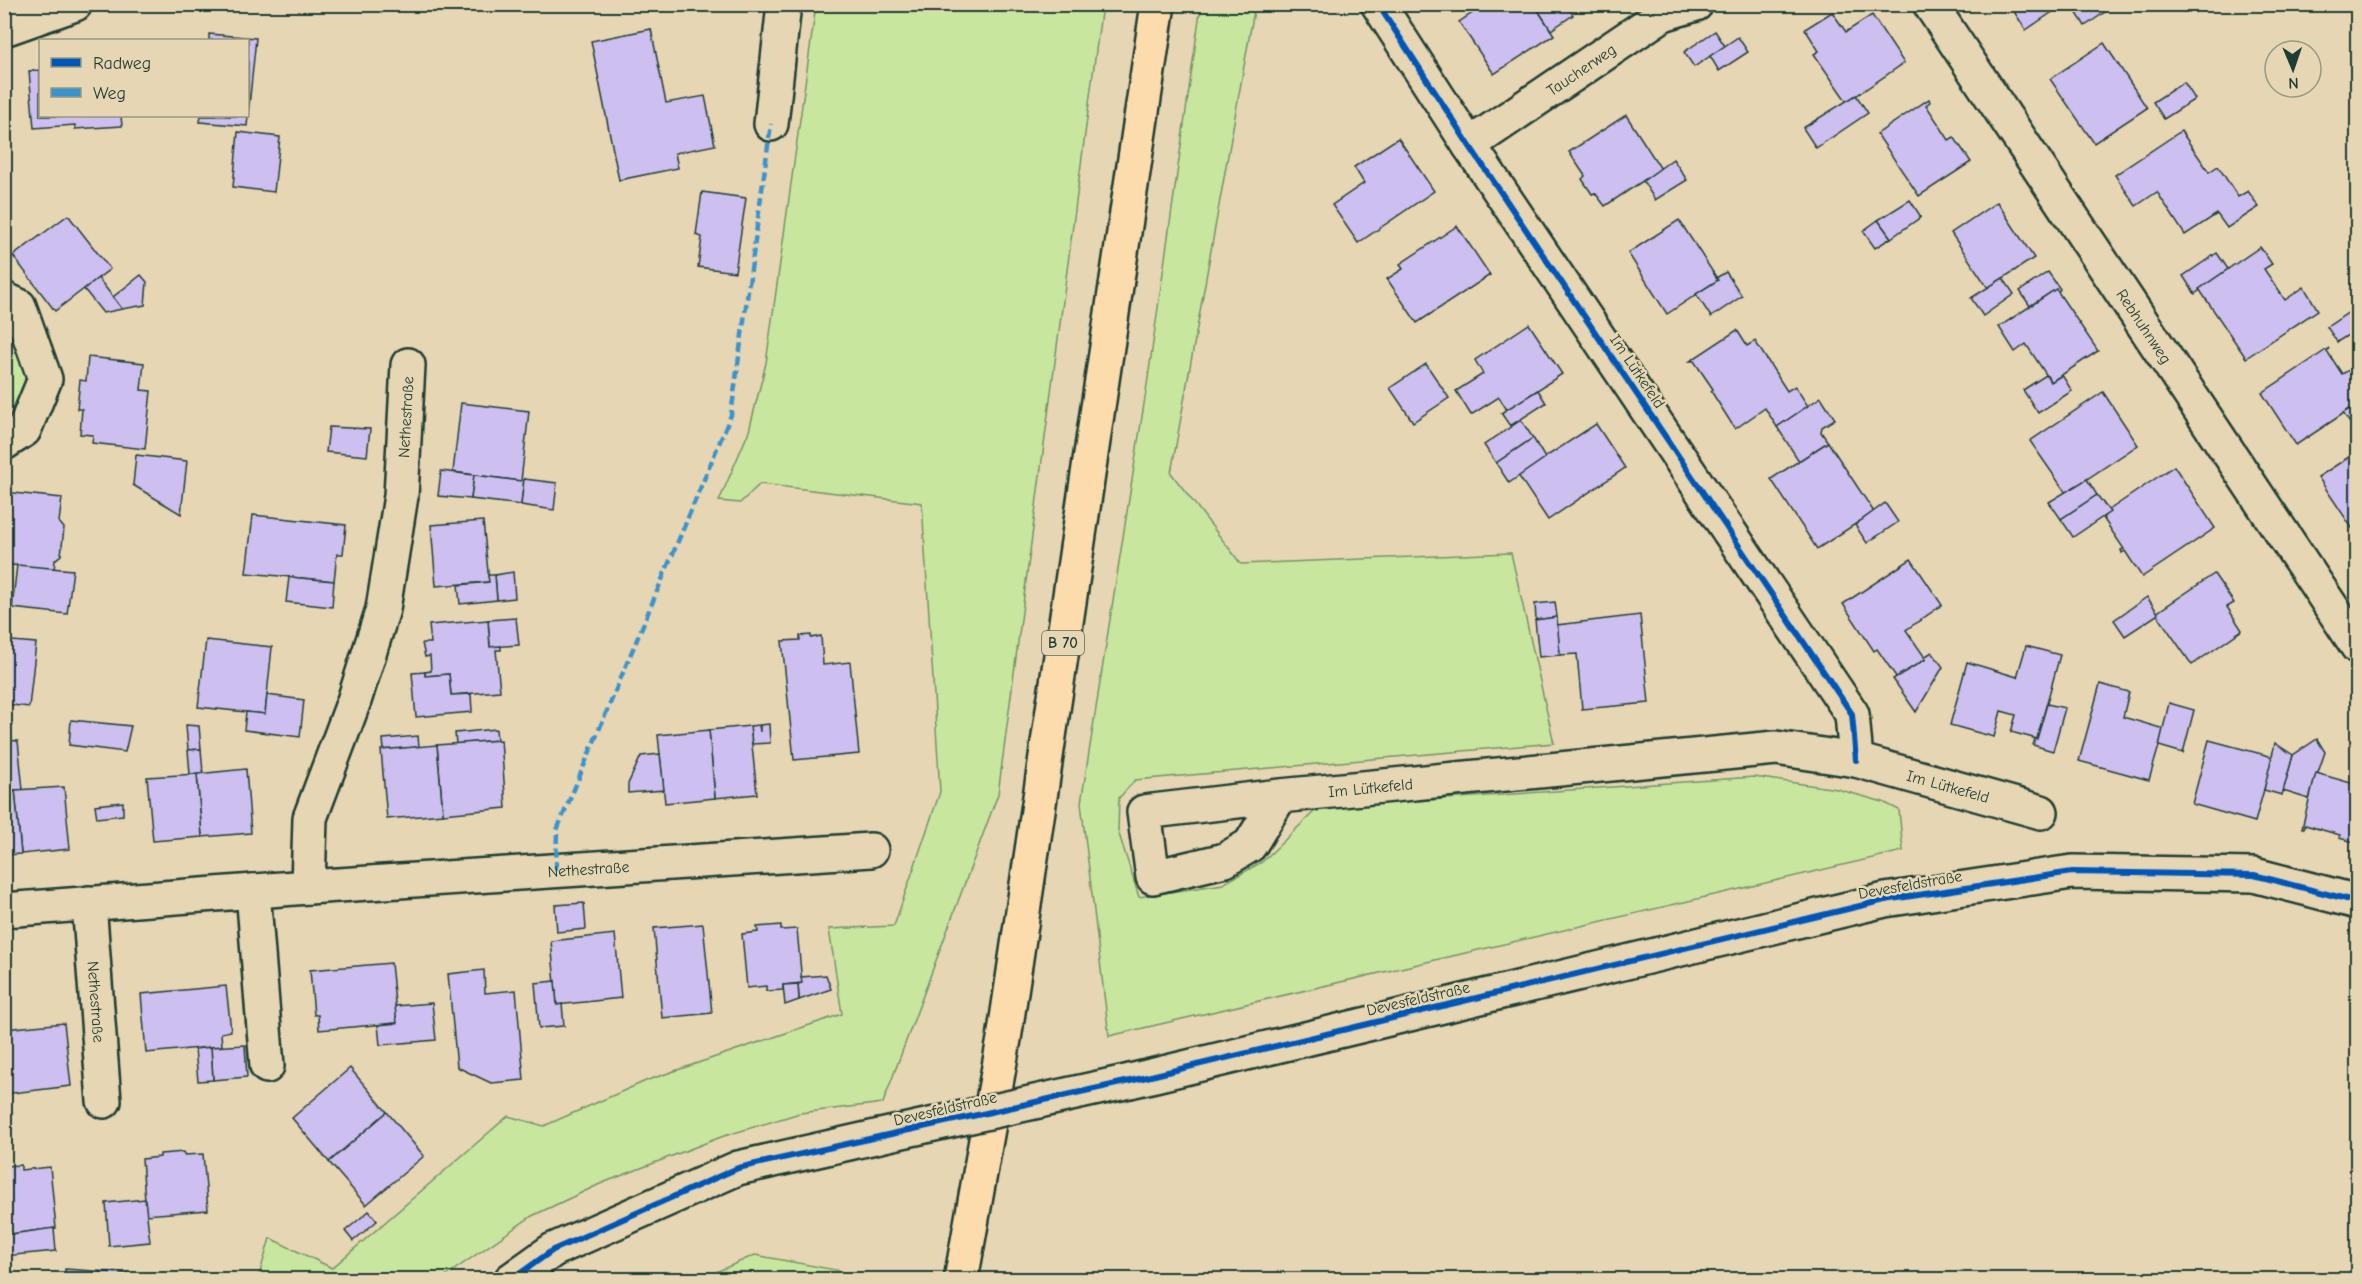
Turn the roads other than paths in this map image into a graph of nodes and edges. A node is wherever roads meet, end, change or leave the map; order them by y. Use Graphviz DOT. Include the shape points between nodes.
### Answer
graph roads {
  1 [pos="75,4"];
  2 [pos="784,4"];
  3 [pos="1158,4"];
  4 [pos="1378,4"];
  5 [pos="1696,4"];
  6 [pos="1930,4"];
  7 [pos="4,29"];
  8 [pos="771,124"];
  9 [pos="1469,145"];
  10 [pos="4,300"];
  11 [pos="408,365"];
  12 [pos="4,443"];
  13 [pos="2358,647"];
  14 [pos="1856,760"];
  15 [pos="1280,796"];
  16 [pos="2041,812"];
  17 [pos="871,850"];
  18 [pos="308,887"];
  19 [pos="253,891"];
  20 [pos="2358,902"];
  21 [pos="89,903"];
  22 [pos="4,910"];
  23 [pos="267,1066"];
  24 [pos="104,1101"];
  25 [pos="511,1280"];
  26 [pos="961,1280"];
  1 -- 7 [label="street"];
  2 -- 8 [label="street"];
  3 -- 26 [label="highway, B 70" via="1004,1039"];
  4 -- 9 [label="street, Im Lütkefeld"];
  5 -- 9 [label="street, Taucherweg" via="1663,14"];
  6 -- 13 [label="street, Rebhuhnweg"];
  9 -- 14 [label="street, Im Lütkefeld" via="1852,714"];
  10 -- 12 [label="street" via="20,306 45,379 24,430"];
  11 -- 18 [label="street, Nethestraße" via="401,496 383,609 310,818"];
  14 -- 15 [label="street, Im Lütkefeld" via="1776,748"];
  14 -- 16 [label="street, Im Lütkefeld"];
  17 -- 18 [label="street, Nethestraße"];
  18 -- 19 [label="street, Nethestraße"];
  19 -- 21 [label="street, Nethestraße"];
  19 -- 23 [label="street"];
  20 -- 25 [label="street, Devesfeldstraße, bridge" via="2254,875 2072,872 1886,900 1130,1081 738,1168 553,1250"];
  21 -- 22 [label="street, Nethestraße"];
  21 -- 24 [label="street, Nethestraße"];
}
